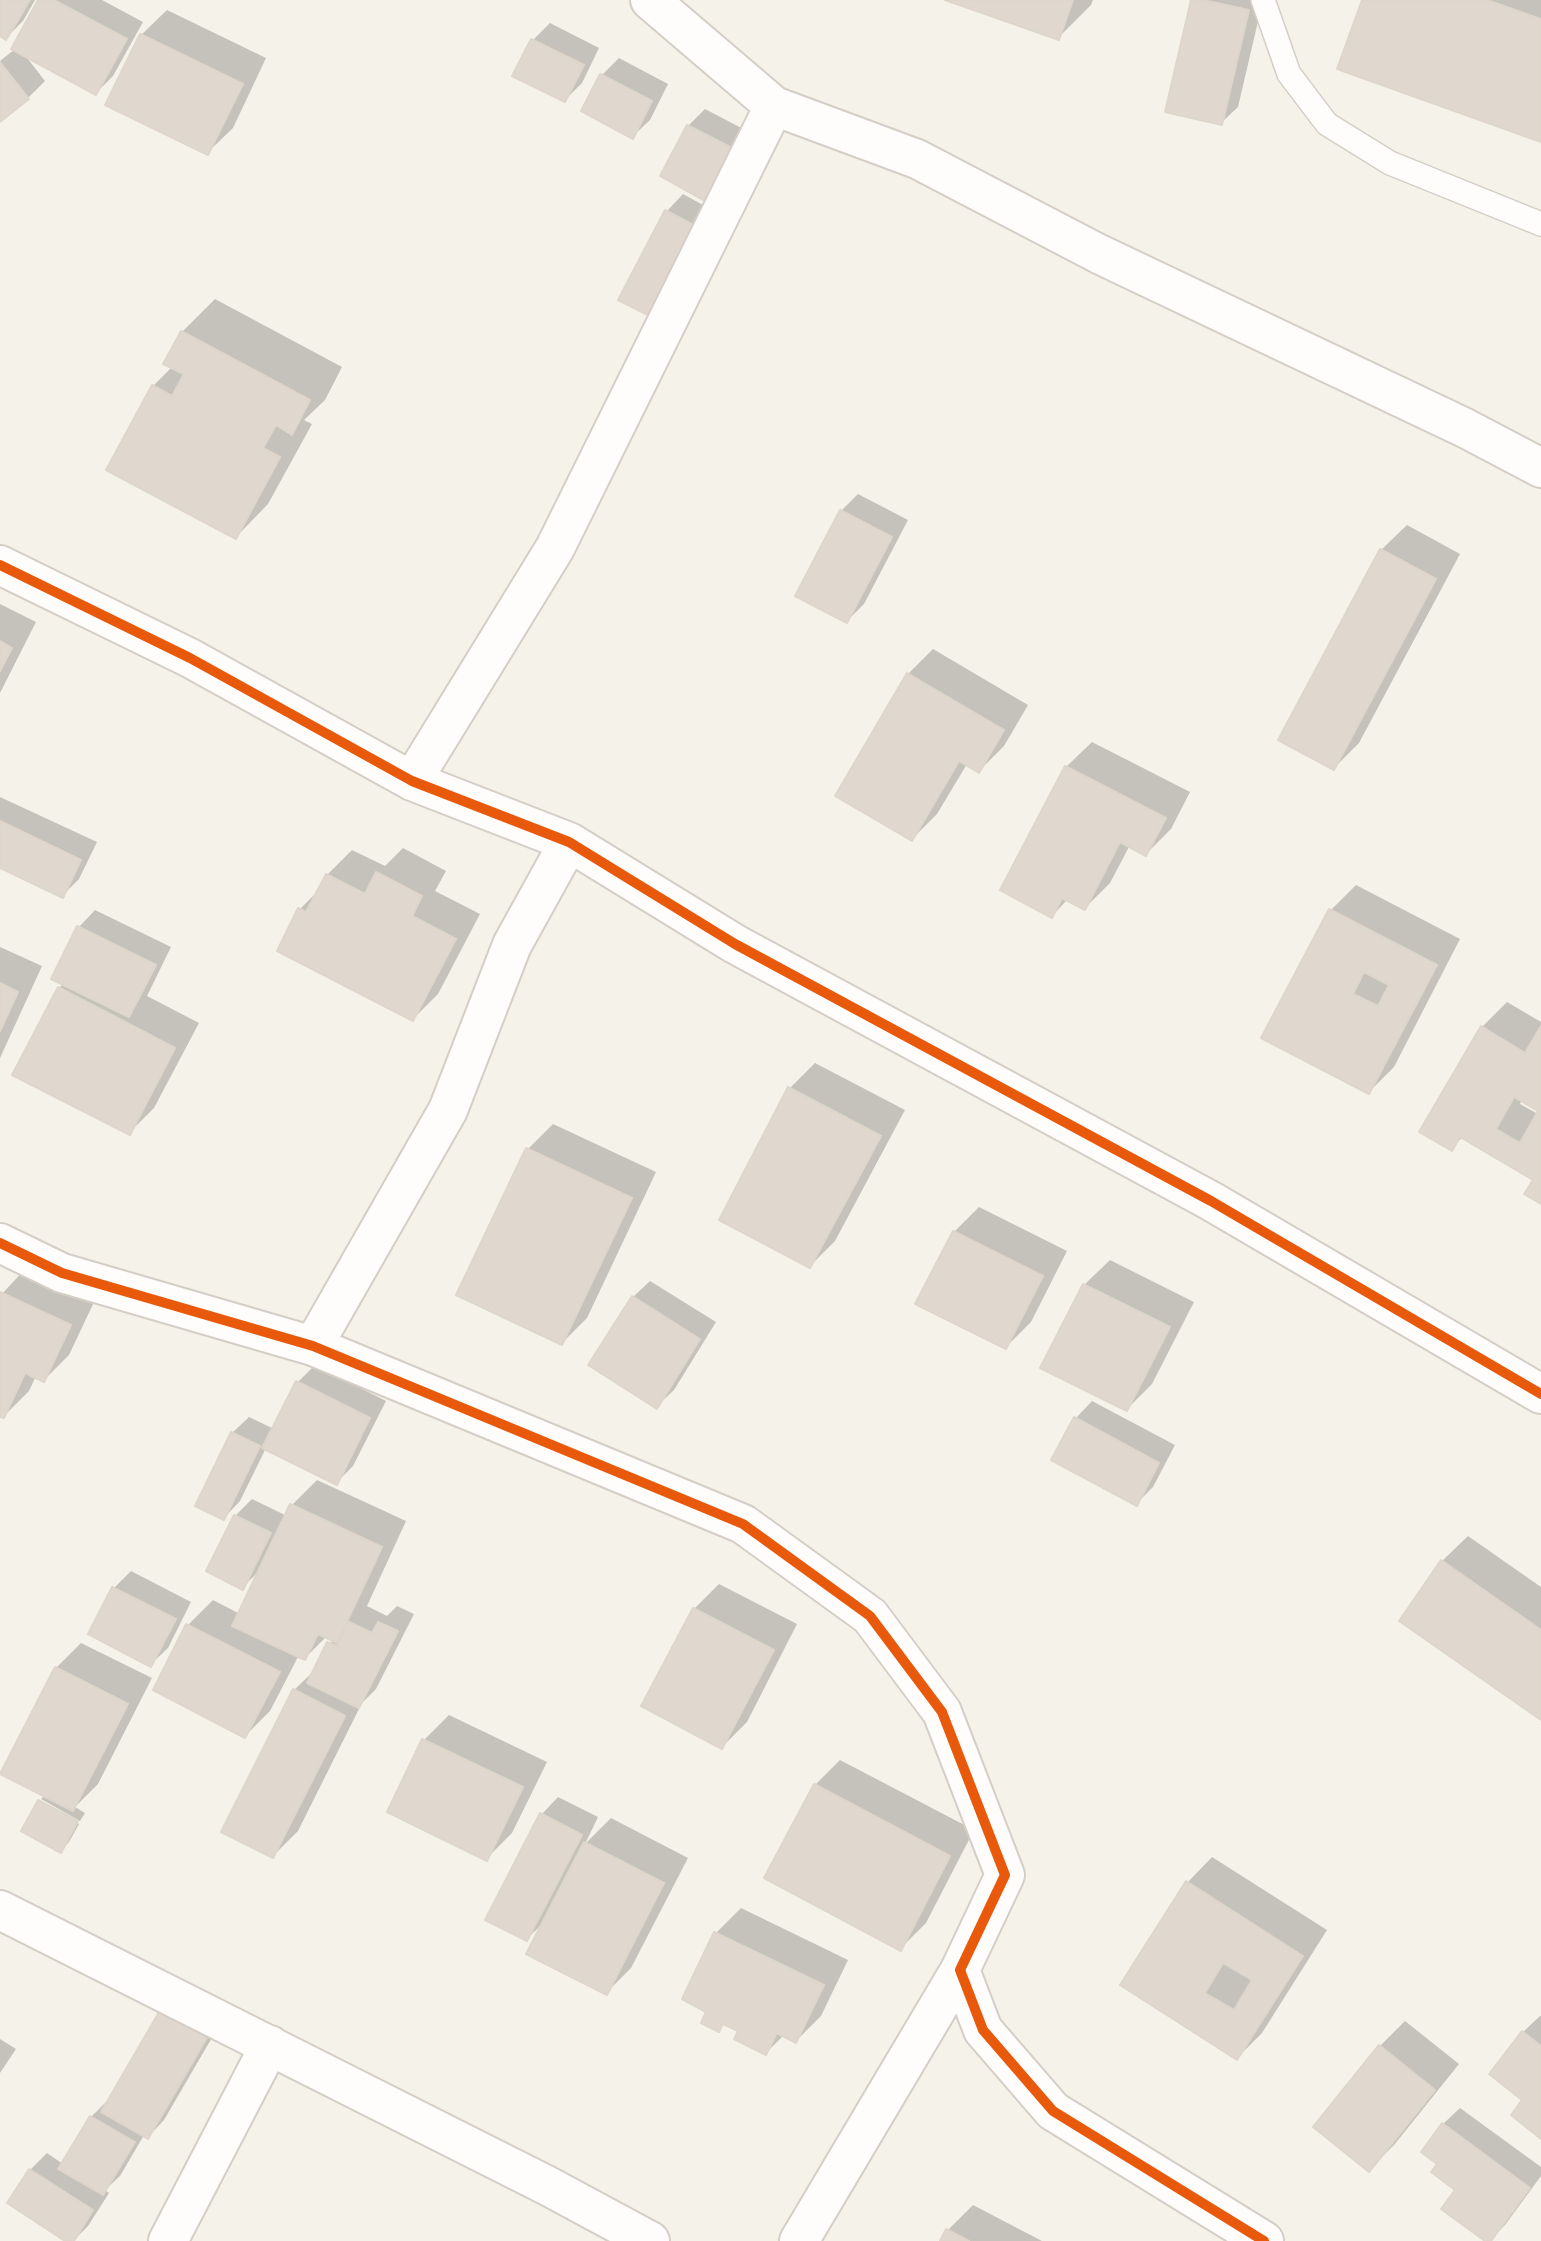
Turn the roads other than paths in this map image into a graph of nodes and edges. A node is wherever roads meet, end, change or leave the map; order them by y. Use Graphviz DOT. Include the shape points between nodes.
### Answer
graph roads {
  1 [pos="650,0"];
  2 [pos="1263,0"];
  3 [pos="774,106"];
  4 [pos="1541,224"];
  5 [pos="1541,468"];
  6 [pos="0,565"];
  7 [pos="412,781"];
  8 [pos="569,842"];
  9 [pos="0,1243"];
  10 [pos="313,1346"];
  11 [pos="1541,1394"];
  12 [pos="0,1910"];
  13 [pos="960,1970"];
  14 [pos="270,2045"];
  15 [pos="167,2241"];
  16 [pos="650,2241"];
  17 [pos="799,2241"];
  18 [pos="1264,2241"];
  1 -- 3 [label="street"];
  2 -- 4 [label="lane" via="1289,74 1327,124 1390,163"];
  3 -- 5 [label="street" via="918,159 1099,254"];
  3 -- 7 [label="street" via="555,548"];
  6 -- 7 [label="street" via="190,657"];
  7 -- 8 [label="street"];
  8 -- 10 [label="street" via="512,945 448,1110"];
  8 -- 11 [label="street" via="734,944 1211,1201"];
  9 -- 10 [label="street" via="62,1273"];
  10 -- 13 [label="street" via="743,1524 870,1616 942,1712 1005,1875"];
  12 -- 14 [label="street"];
  13 -- 17 [label="street"];
  13 -- 18 [label="street" via="983,2030 1053,2111"];
  14 -- 15 [label="street"];
  14 -- 16 [label="street"];
}
